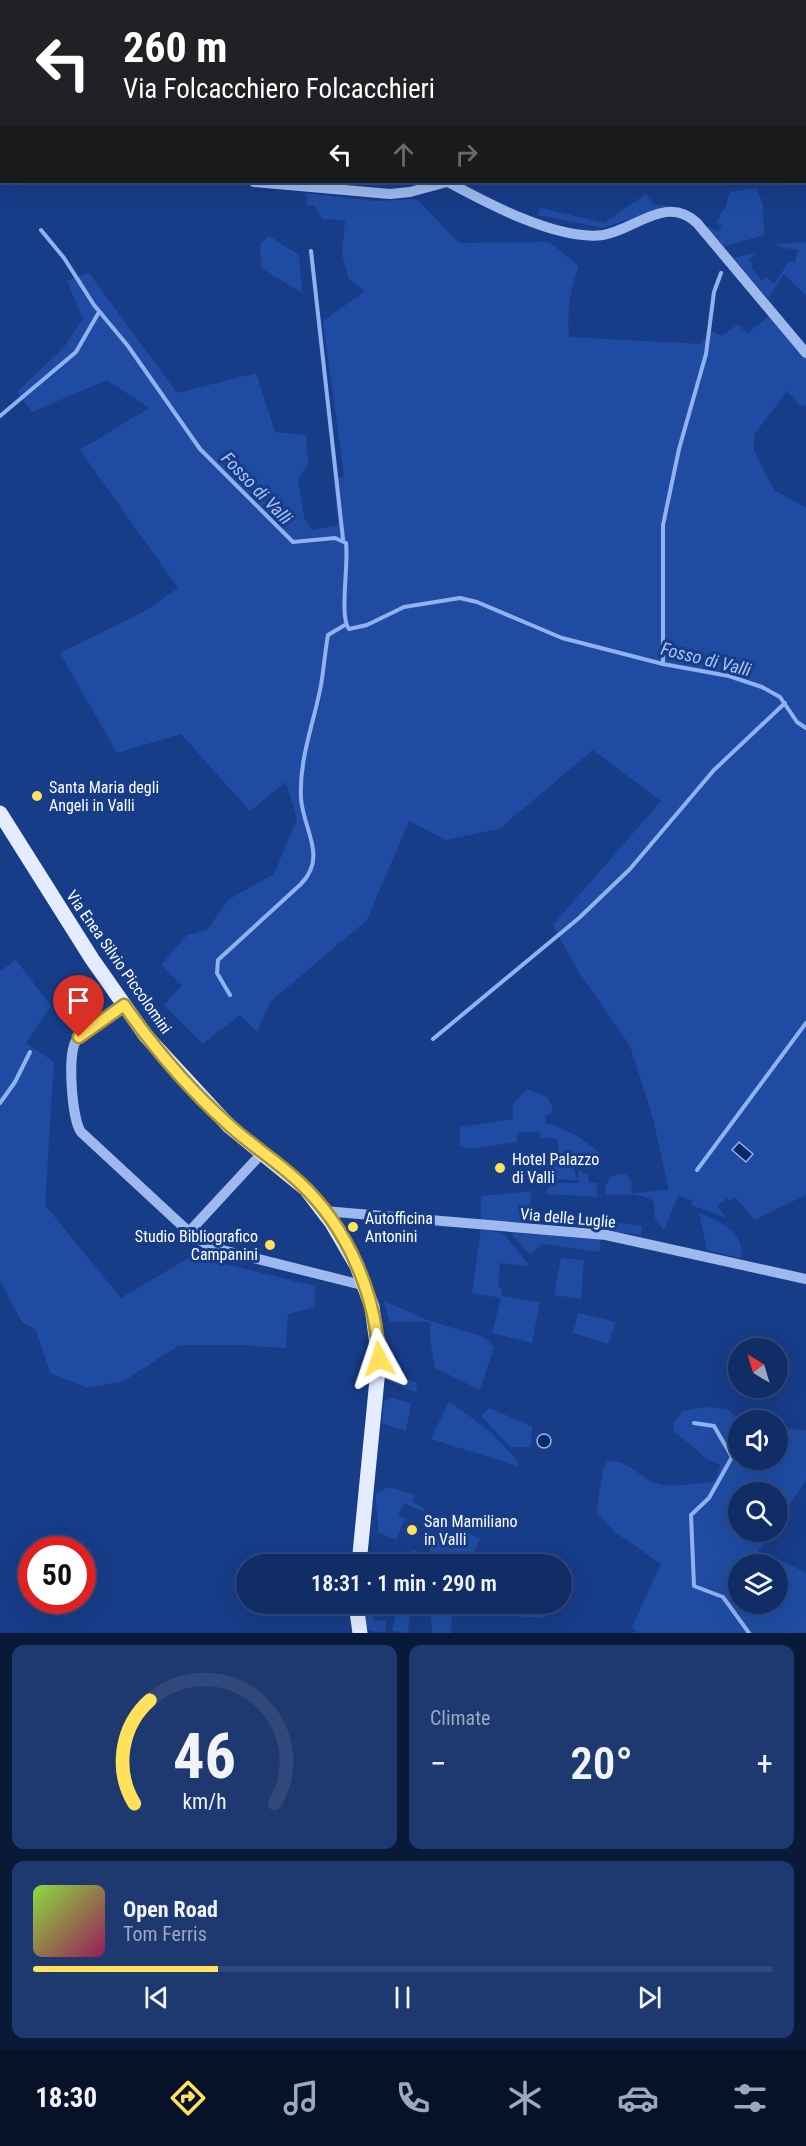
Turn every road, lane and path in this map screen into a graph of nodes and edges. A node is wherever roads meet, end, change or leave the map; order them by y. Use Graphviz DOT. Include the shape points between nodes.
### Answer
graph roads {
  1 [pos="265,183"];
  2 [pos="443,183"];
  3 [pos="449,183"];
  4 [pos="806,353"];
  5 [pos="0,813"];
  6 [pos="124,1005"];
  7 [pos="262,1153"];
  8 [pos="324,1211"];
  9 [pos="189,1232"];
  10 [pos="806,1279"];
  11 [pos="366,1286"];
  12 [pos="360,1554"];
  13 [pos="357,1614"];
  14 [pos="360,1633"];
  1 -- 2 [label="street" via="390,194"];
  3 -- 4 [label="street" via="526,220 587,234 608,234 657,214 685,214 697,223"];
  5 -- 6 [label="main road, Via Enea Silvio Piccolomini"];
  6 -- 7 [label="main road, Via Enea Silvio Piccolomini" via="191,1087"];
  6 -- 9 [label="street" via="79,1037 74,1045 71,1054 75,1121 85,1135"];
  7 -- 8 [label="main road, Via Enea Silvio Piccolomini" via="303,1185"];
  7 -- 9 [label="street"];
  8 -- 10 [label="street, Via delle Luglie" via="616,1236"];
  8 -- 11 [label="main road, Via Enea Silvio Piccolomini"];
  9 -- 11 [label="street" via="214,1249"];
  11 -- 12 [label="main road, Via Enea Silvio Piccolomini" via="376,1328 379,1366"];
  13 -- 14 [label="main road"];
}
